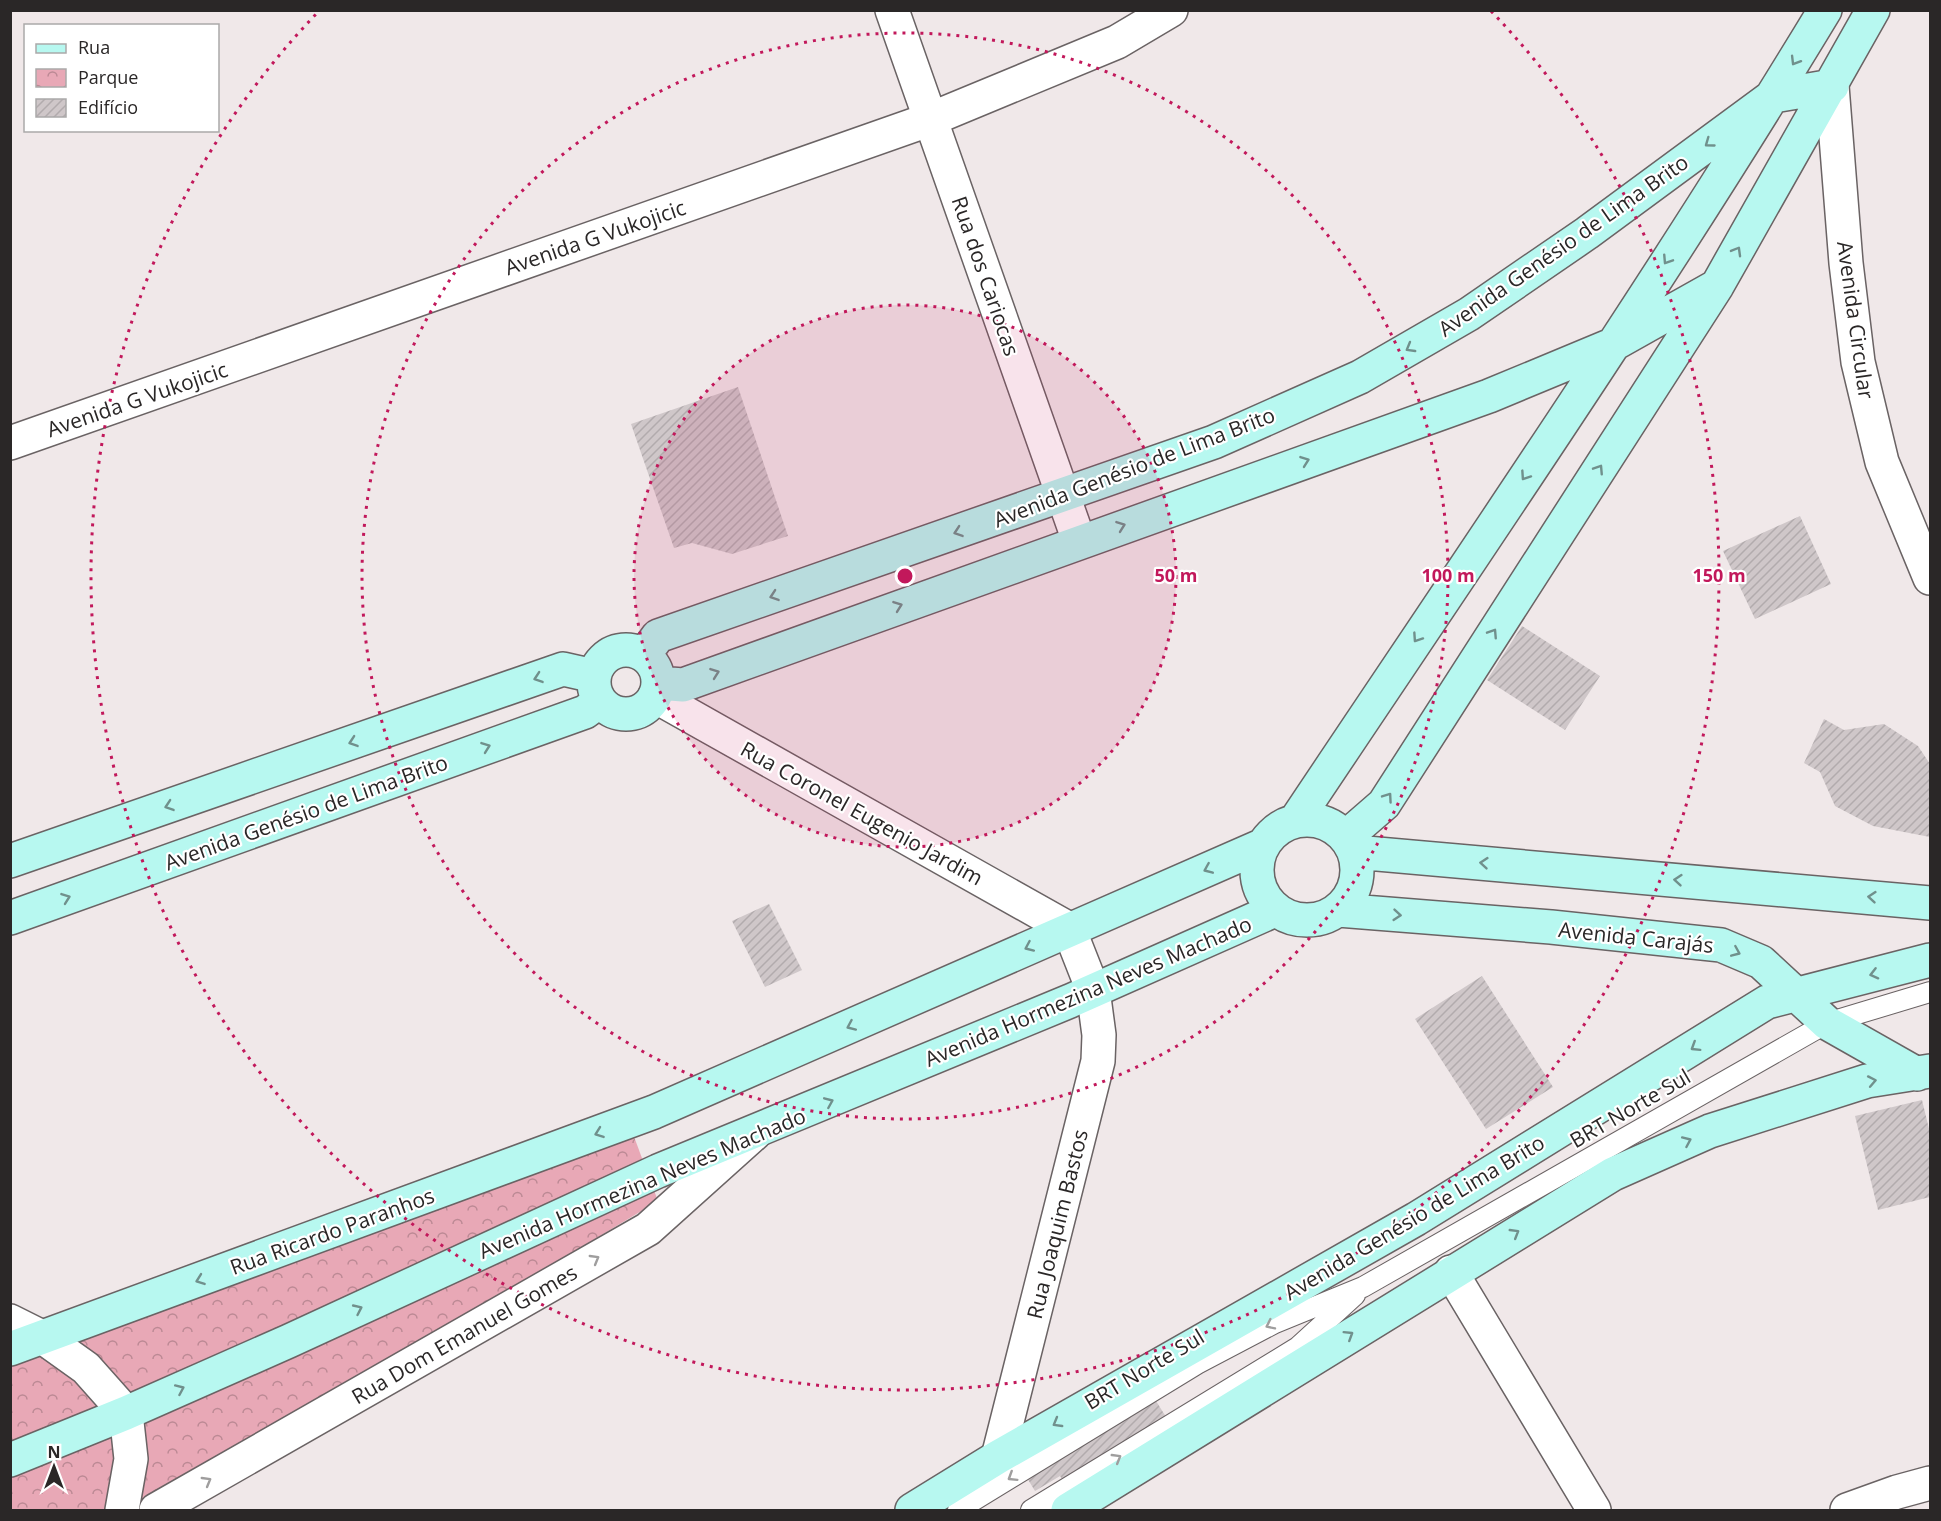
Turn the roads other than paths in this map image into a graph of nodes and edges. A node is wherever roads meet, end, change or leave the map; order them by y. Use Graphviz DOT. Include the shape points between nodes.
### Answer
graph roads {
  1 [pos="892,10"];
  2 [pos="1171,10"];
  3 [pos="1825,10"];
  4 [pos="1873,10"];
  5 [pos="1832,86"];
  6 [pos="1773,96"];
  7 [pos="931,119"];
  8 [pos="1717,286"];
  9 [pos="1612,345"];
  10 [pos="10,444"];
  11 [pos="1063,496"];
  12 [pos="1079,541"];
  13 [pos="1929,574"];
  14 [pos="653,678"];
  15 [pos="597,688"];
  16 [pos="1296,820"];
  17 [pos="1350,845"];
  18 [pos="1261,846"];
  19 [pos="10,861"];
  20 [pos="1930,903"];
  21 [pos="1275,910"];
  22 [pos="1338,910"];
  23 [pos="10,918"];
  24 [pos="1069,929"];
  25 [pos="1930,960"];
  26 [pos="1093,990"];
  27 [pos="1930,992"];
  28 [pos="1796,993"];
  29 [pos="1827,1023"];
  30 [pos="1924,1073"];
  31 [pos="755,1133"];
  32 [pos="1451,1272"];
  33 [pos="1363,1287"];
  34 [pos="10,1322"];
  35 [pos="44,1338"];
  36 [pos="10,1349"];
  37 [pos="126,1413"];
  38 [pos="998,1457"];
  39 [pos="10,1460"];
  40 [pos="1930,1483"];
  41 [pos="122,1510"];
  42 [pos="156,1510"];
  43 [pos="912,1510"];
  44 [pos="958,1510"];
  45 [pos="1032,1510"];
  46 [pos="1068,1510"];
  47 [pos="1594,1510"];
  48 [pos="1847,1510"];
  1 -- 7 [label="street, Rua dos Cariocas"];
  2 -- 7 [label="street, Avenida G Vukojicic" via="1117,42"];
  3 -- 6 [label="main road, one-way"];
  4 -- 5 [label="main road"];
  5 -- 6 [label="main road"];
  8 -- 5 [label="main road, one-way"];
  5 -- 13 [label="street, Avenida Circular" via="1858,362 1882,462"];
  6 -- 9 [label="main road, one-way"];
  6 -- 11 [label="main road, Avenida Genésio de Lima Brito, one-way" via="1528,274 1469,314 1360,377 1214,442"];
  7 -- 10 [label="street, Avenida G Vukojicic"];
  7 -- 11 [label="street, Rua dos Cariocas"];
  8 -- 9 [label="main road"];
  17 -- 8 [label="main road, one-way" via="1384,804"];
  12 -- 9 [label="main road, one-way" via="1489,396"];
  9 -- 16 [label="main road, one-way"];
  11 -- 12 [label="street, Rua dos Cariocas"];
  11 -- 14 [label="main road, Avenida Genésio de Lima Brito, one-way" via="658,636"];
  14 -- 12 [label="main road, one-way" via="682,685"];
  14 -- 15 [label="main road" via="644,709 629,714 612,711"];
  14 -- 15 [label="main road" via="630,650 614,652 601,661"];
  14 -- 24 [label="street, Rua Coronel Eugenio Jardim"];
  15 -- 19 [label="main road, one-way" via="563,669"];
  23 -- 15 [label="main road, Avenida Genésio de Lima Brito, one-way" via="585,712"];
  16 -- 17 [label="main road" via="1315,819 1331,825"];
  16 -- 18 [label="main road" via="1276,829"];
  20 -- 17 [label="main road, one-way"];
  17 -- 22 [label="main road" via="1358,873 1352,894"];
  18 -- 21 [label="main road" via="1256,868 1260,891"];
  18 -- 24 [label="main road, one-way"];
  21 -- 22 [label="main road" via="1297,920 1319,920"];
  21 -- 26 [label="main road, Avenida Hormezina Neves Machado"];
  22 -- 28 [label="main road, Avenida Carajás, one-way" via="1721,945 1761,962"];
  24 -- 26 [label="street, Rua Joaquim Bastos"];
  24 -- 35 [label="main road, Rua Ricardo Paranhos, one-way" via="654,1112"];
  25 -- 28 [label="main road, Avenida Genésio de Lima Brito, one-way"];
  31 -- 26 [label="main road, Avenida Hormezina Neves Machado, one-way"];
  26 -- 38 [label="street, Rua Joaquim Bastos" via="1098,1061"];
  27 -- 29 [label="lane, BRT Norte Sul"];
  28 -- 29 [label="main road, Avenida Carajás"];
  28 -- 38 [label="main road, Avenida Genésio de Lima Brito, one-way" via="1767,1002 1416,1219"];
  29 -- 30 [label="main road, Avenida Carajás"];
  29 -- 33 [label="lane, BRT Norte Sul"];
  32 -- 30 [label="main road, one-way" via="1613,1174 1710,1131 1867,1081"];
  37 -- 31 [label="main road, Avenida Hormezina Neves Machado, one-way" via="658,1171"];
  42 -- 31 [label="street, Rua Dom Emanuel Gomes, one-way" via="648,1229"];
  46 -- 32 [label="main road, one-way"];
  32 -- 47 [label="street"];
  33 -- 44 [label="lane, BRT Norte Sul, one-way" via="1275,1323 1197,1364"];
  45 -- 33 [label="lane, BRT Norte Sul, one-way" via="1298,1347"];
  34 -- 35 [label="street"];
  35 -- 36 [label="main road, Rua Ricardo Paranhos"];
  35 -- 37 [label="street" via="86,1368"];
  37 -- 39 [label="main road, Avenida Hormezina Neves Machado"];
  37 -- 41 [label="street" via="131,1459"];
  38 -- 43 [label="main road, Avenida Genésio de Lima Brito"];
  40 -- 48 [label="street"];
}
